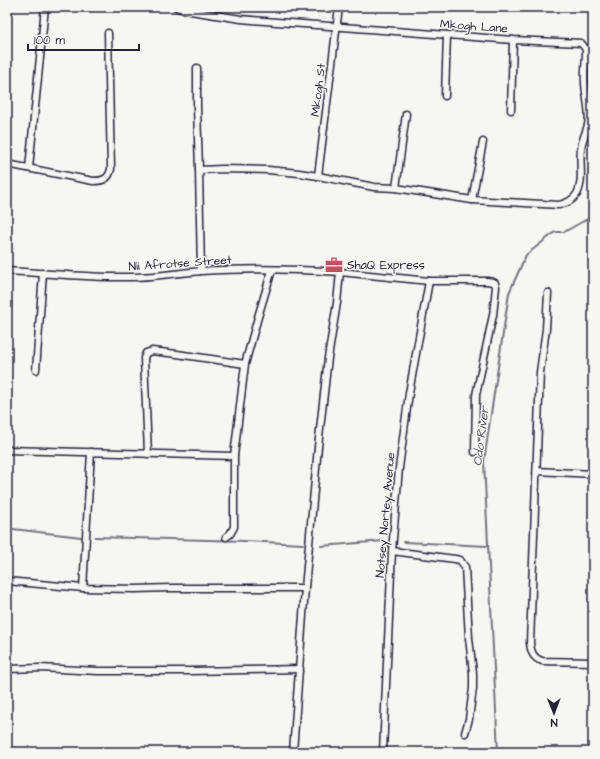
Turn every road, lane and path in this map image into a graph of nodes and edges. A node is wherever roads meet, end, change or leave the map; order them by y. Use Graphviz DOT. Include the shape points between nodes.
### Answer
graph roads {
  1 [pos="45,7"];
  2 [pos="176,7"];
  3 [pos="339,7"];
  4 [pos="336,27"];
  5 [pos="108,33"];
  6 [pos="447,35"];
  7 [pos="513,40"];
  8 [pos="197,68"];
  9 [pos="445,96"];
  10 [pos="511,110"];
  11 [pos="406,114"];
  12 [pos="483,142"];
  13 [pos="7,164"];
  14 [pos="29,168"];
  15 [pos="199,170"];
  16 [pos="318,176"];
  17 [pos="396,188"];
  18 [pos="472,200"];
  19 [pos="272,270"];
  20 [pos="7,271"];
  21 [pos="201,271"];
  22 [pos="340,272"];
  23 [pos="43,273"];
  24 [pos="429,281"];
  25 [pos="548,293"];
  26 [pos="245,364"];
  27 [pos="36,370"];
  28 [pos="7,450"];
  29 [pos="91,452"];
  30 [pos="475,452"];
  31 [pos="148,454"];
  32 [pos="234,456"];
  33 [pos="537,471"];
  34 [pos="593,474"];
  35 [pos="226,536"];
  36 [pos="392,551"];
  37 [pos="7,582"];
  38 [pos="84,588"];
  39 [pos="305,588"];
  40 [pos="593,662"];
  41 [pos="7,669"];
  42 [pos="300,669"];
  43 [pos="465,733"];
  44 [pos="293,752"];
  45 [pos="383,752"];
  1 -- 14 [label="street"];
  2 -- 4 [label="street, Mkogh Lane" via="241,19"];
  3 -- 4 [label="street, Mkogh St"];
  4 -- 6 [label="street, Mkogh Lane"];
  4 -- 16 [label="street, Mkogh St"];
  5 -- 14 [label="street" via="110,174 101,181 93,181"];
  6 -- 7 [label="street, Mkogh Lane"];
  6 -- 9 [label="street"];
  7 -- 10 [label="street"];
  7 -- 18 [label="street, Mkogh Lane" via="581,43 585,48 584,81 588,125 582,139 578,193 573,200 559,205"];
  8 -- 15 [label="street"];
  11 -- 17 [label="street"];
  12 -- 18 [label="street"];
  13 -- 14 [label="street"];
  15 -- 16 [label="street" via="268,170"];
  15 -- 21 [label="street"];
  16 -- 17 [label="street" via="374,187"];
  17 -- 18 [label="street"];
  19 -- 21 [label="street, Nii Afrotse Street"];
  19 -- 22 [label="street, Nii Afrotse Street"];
  19 -- 26 [label="street"];
  20 -- 23 [label="street, Nii Afrotse Street"];
  21 -- 23 [label="street, Nii Afrotse Street" via="132,277"];
  22 -- 24 [label="street, Nii Afrotse Street"];
  22 -- 39 [label="street" via="328,358"];
  23 -- 27 [label="street"];
  24 -- 30 [label="street, Nii Afrotse Street" via="495,283 493,315 476,395"];
  24 -- 36 [label="street, Notsey Nortey Avenue" via="409,393"];
  25 -- 33 [label="street" via="540,372"];
  26 -- 31 [label="street" via="152,351 146,353 144,358"];
  26 -- 32 [label="street"];
  28 -- 29 [label="street"];
  29 -- 31 [label="street"];
  29 -- 38 [label="street"];
  31 -- 32 [label="street"];
  32 -- 35 [label="street" via="234,527"];
  33 -- 34 [label="street"];
  33 -- 40 [label="street" via="531,652 542,661"];
  36 -- 43 [label="street" via="460,560 465,567 473,673"];
  36 -- 45 [label="street, Notsey Nortey Avenue"];
  37 -- 38 [label="street"];
  38 -- 39 [label="street"];
  39 -- 42 [label="street"];
  41 -- 42 [label="street"];
  42 -- 44 [label="street"];
}
